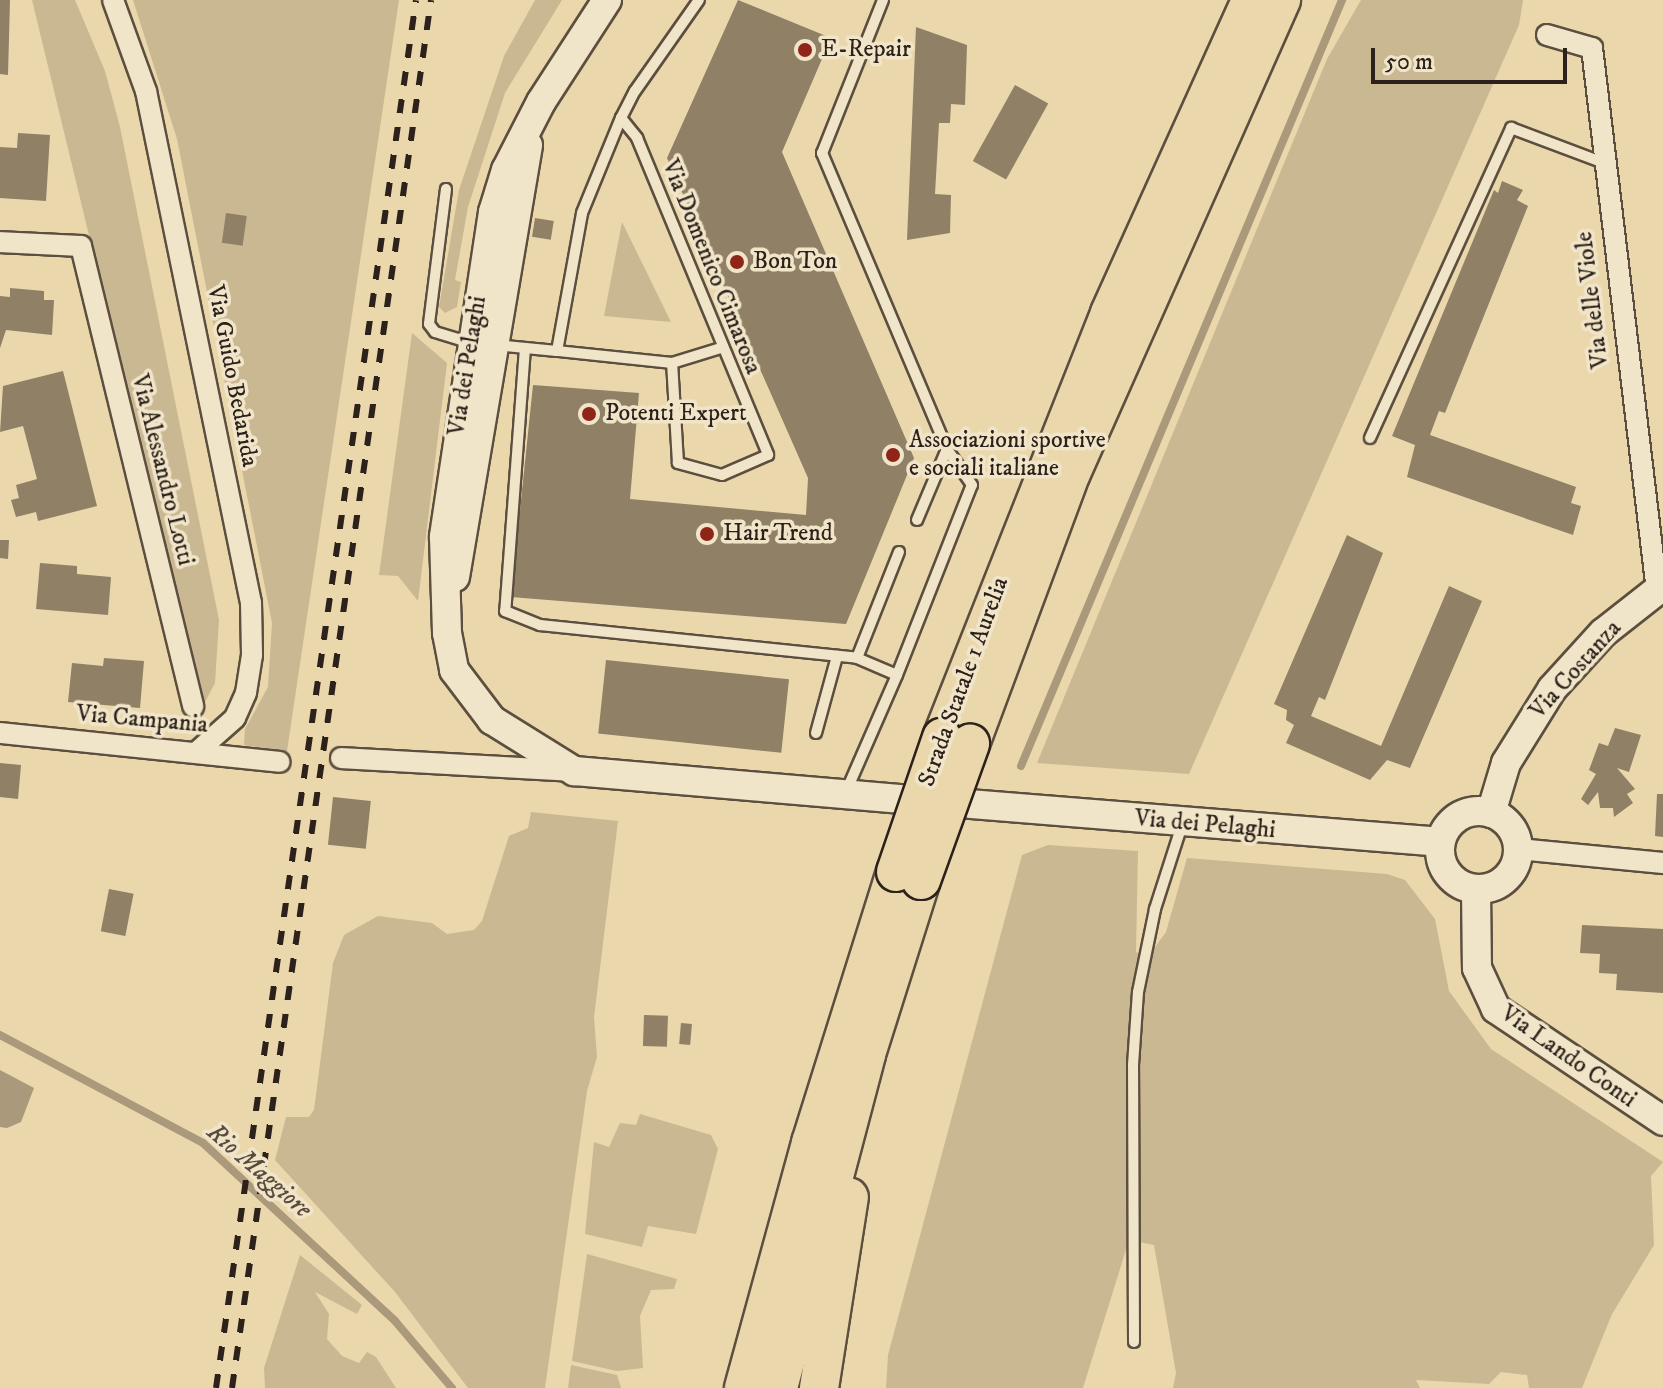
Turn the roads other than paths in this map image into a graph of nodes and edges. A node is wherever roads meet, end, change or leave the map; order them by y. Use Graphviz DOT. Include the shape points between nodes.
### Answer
graph roads {
  1 [pos="113,0"];
  2 [pos="607,0"];
  3 [pos="699,0"];
  4 [pos="883,0"];
  5 [pos="1251,0"];
  6 [pos="1281,0"];
  7 [pos="1547,35"];
  8 [pos="621,118"];
  9 [pos="1604,163"];
  10 [pos="446,189"];
  11 [pos="0,242"];
  12 [pos="483,344"];
  13 [pos="525,348"];
  14 [pos="721,348"];
  15 [pos="557,351"];
  16 [pos="672,363"];
  17 [pos="1370,438"];
  18 [pos="947,449"];
  19 [pos="917,520"];
  20 [pos="899,552"];
  21 [pos="1660,588"];
  22 [pos="837,656"];
  23 [pos="857,658"];
  24 [pos="897,675"];
  25 [pos="193,707"];
  26 [pos="0,733"];
  27 [pos="816,733"];
  28 [pos="956,741"];
  29 [pos="199,750"];
  30 [pos="341,758"];
  31 [pos="279,762"];
  32 [pos="574,771"];
  33 [pos="845,794"];
  34 [pos="903,799"];
  35 [pos="970,804"];
  36 [pos="1491,813"];
  37 [pos="1183,823"];
  38 [pos="1440,842"];
  39 [pos="1518,849"];
  40 [pos="1663,863"];
  41 [pos="909,876"];
  42 [pos="1476,890"];
  43 [pos="866,1054"];
  44 [pos="1663,1121"];
  45 [pos="773,1276"];
  46 [pos="1134,1342"];
  47 [pos="726,1388"];
  48 [pos="744,1388"];
  49 [pos="778,1388"];
  50 [pos="819,1388"];
  1 -- 29 [label="street, Via Guido Bedarida" via="146,91 251,603 246,693 235,718"];
  2 -- 12 [label="street, Via dei Pelaghi" via="559,69 500,186"];
  3 -- 8 [label="lane"];
  4 -- 18 [label="lane" via="822,153"];
  5 -- 28 [label="highway, Strada Statale 1 Aurelia" via="1110,313"];
  6 -- 28 [label="highway, Strada Statale 1 Aurelia"];
  7 -- 9 [label="street, Via delle Viole" via="1592,48"];
  8 -- 14 [label="lane, Via Domenico Cimarosa" via="637,138"];
  8 -- 15 [label="lane" via="582,213"];
  9 -- 17 [label="lane" via="1511,128"];
  9 -- 21 [label="street, Via delle Viole"];
  10 -- 12 [label="lane" via="429,324 435,332"];
  11 -- 25 [label="street, Via Alessandro Lotti" via="81,246"];
  12 -- 13 [label="lane"];
  12 -- 32 [label="street, Via dei Pelaghi" via="444,537 449,653 470,697 510,734"];
  13 -- 15 [label="lane"];
  13 -- 22 [label="lane" via="505,611 540,625"];
  14 -- 16 [label="lane"];
  14 -- 16 [label="lane, Via Domenico Cimarosa" via="768,455 722,475 678,463"];
  15 -- 16 [label="lane"];
  18 -- 19 [label="lane"];
  18 -- 24 [label="lane" via="972,485"];
  20 -- 23 [label="lane"];
  21 -- 36 [label="street, Via Costanza" via="1603,633 1552,689 1506,763"];
  22 -- 23 [label="lane"];
  22 -- 27 [label="lane"];
  23 -- 24 [label="lane"];
  24 -- 33 [label="lane"];
  26 -- 29 [label="street, Via Campania"];
  28 -- 41 [label="highway, Strada Statale 1 Aurelia, bridge"];
  29 -- 31 [label="street, Via Campania"];
  30 -- 32 [label="street, Via dei Pelaghi"];
  32 -- 33 [label="street, Via dei Pelaghi"];
  33 -- 34 [label="street, Via dei Pelaghi"];
  35 -- 37 [label="street, Via dei Pelaghi"];
  36 -- 38 [label="street" via="1462,814 1445,829"];
  36 -- 39 [label="street" via="1510,826"];
  37 -- 38 [label="street, Via dei Pelaghi"];
  37 -- 46 [label="lane" via="1155,909 1138,992 1133,1065"];
  38 -- 42 [label="street" via="1445,872"];
  39 -- 40 [label="street"];
  39 -- 42 [label="street" via="1506,879"];
  41 -- 43 [label="highway, Strada Statale 1 Aurelia"];
  41 -- 45 [label="highway, Strada Statale 1 Aurelia"];
  42 -- 44 [label="street, Via Lando Conti" via="1477,968 1496,1009"];
  43 -- 49 [label="highway, Strada Statale 1 Aurelia"];
  43 -- 50 [label="highway" via="863,1127"];
  45 -- 47 [label="highway"];
  45 -- 48 [label="highway, Strada Statale 1 Aurelia"];
}
